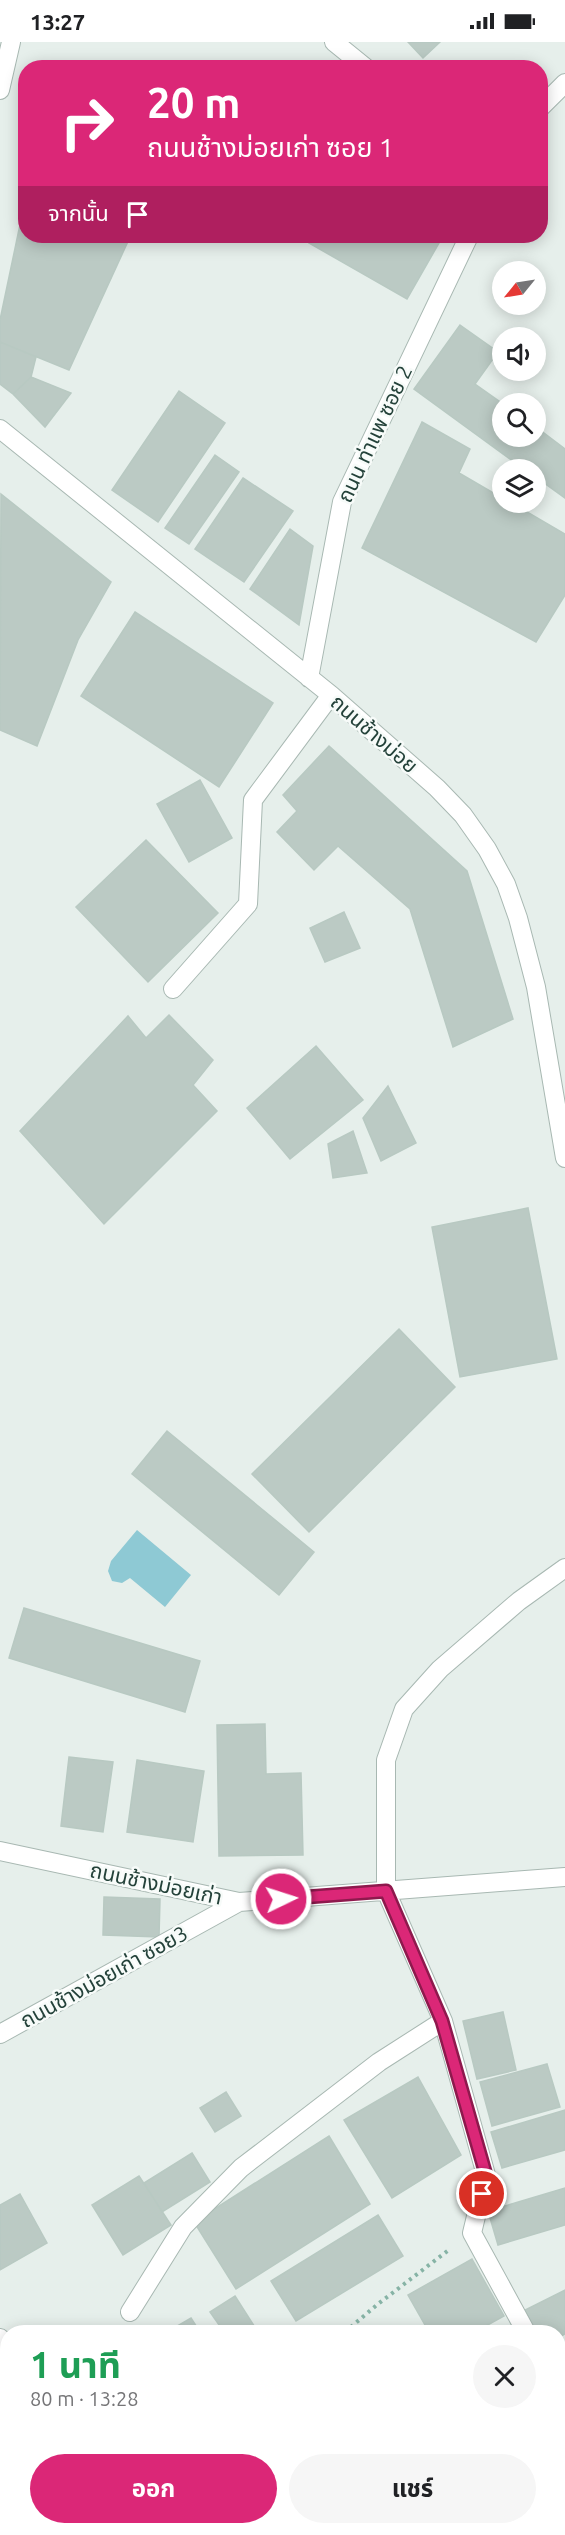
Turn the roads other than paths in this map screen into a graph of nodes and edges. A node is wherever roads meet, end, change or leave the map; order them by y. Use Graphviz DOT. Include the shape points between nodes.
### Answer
graph roads {
  1 [pos="11,42"];
  2 [pos="334,42"];
  3 [pos="356,60"];
  4 [pos="565,83"];
  5 [pos="0,90"];
  6 [pos="548,100"];
  7 [pos="466,243"];
  8 [pos="0,429"];
  9 [pos="309,678"];
  10 [pos="332,695"];
  11 [pos="173,989"];
  12 [pos="557,1061"];
  13 [pos="565,1158"];
  14 [pos="565,1568"];
  15 [pos="0,1851"];
  16 [pos="565,1877"];
  17 [pos="386,1891"];
  18 [pos="239,1902"];
  19 [pos="442,2021"];
  20 [pos="0,2034"];
  21 [pos="130,2312"];
  22 [pos="522,2325"];
  1 -- 5 [label="street"];
  2 -- 3 [label="street"];
  4 -- 6 [label="street"];
  7 -- 9 [label="street, ถนน ท่าแพ ซอย 2" via="342,502"];
  8 -- 9 [label="street, ถนนช้างม่อย"];
  9 -- 10 [label="street, ถนนช้างม่อย"];
  10 -- 11 [label="street" via="253,800 249,904"];
  10 -- 12 [label="street, ถนนช้างม่อย" via="436,788 463,815 487,849 518,918"];
  12 -- 13 [label="street, ถนนช้างม่อย"];
  14 -- 17 [label="street" via="440,1668 404,1708 386,1760"];
  15 -- 18 [label="street, ถนนช้างม่อยเก่า"];
  16 -- 17 [label="street, ถนนช้างม่อยเก่า"];
  17 -- 18 [label="street, ถนนช้างม่อยเก่า"];
  17 -- 19 [label="street"];
  18 -- 20 [label="street, ถนนช้างม่อยเก่า ซอย3"];
  19 -- 21 [label="street" via="380,2062 241,2168 183,2227"];
  19 -- 22 [label="street" via="486,2175 472,2233"];
}
